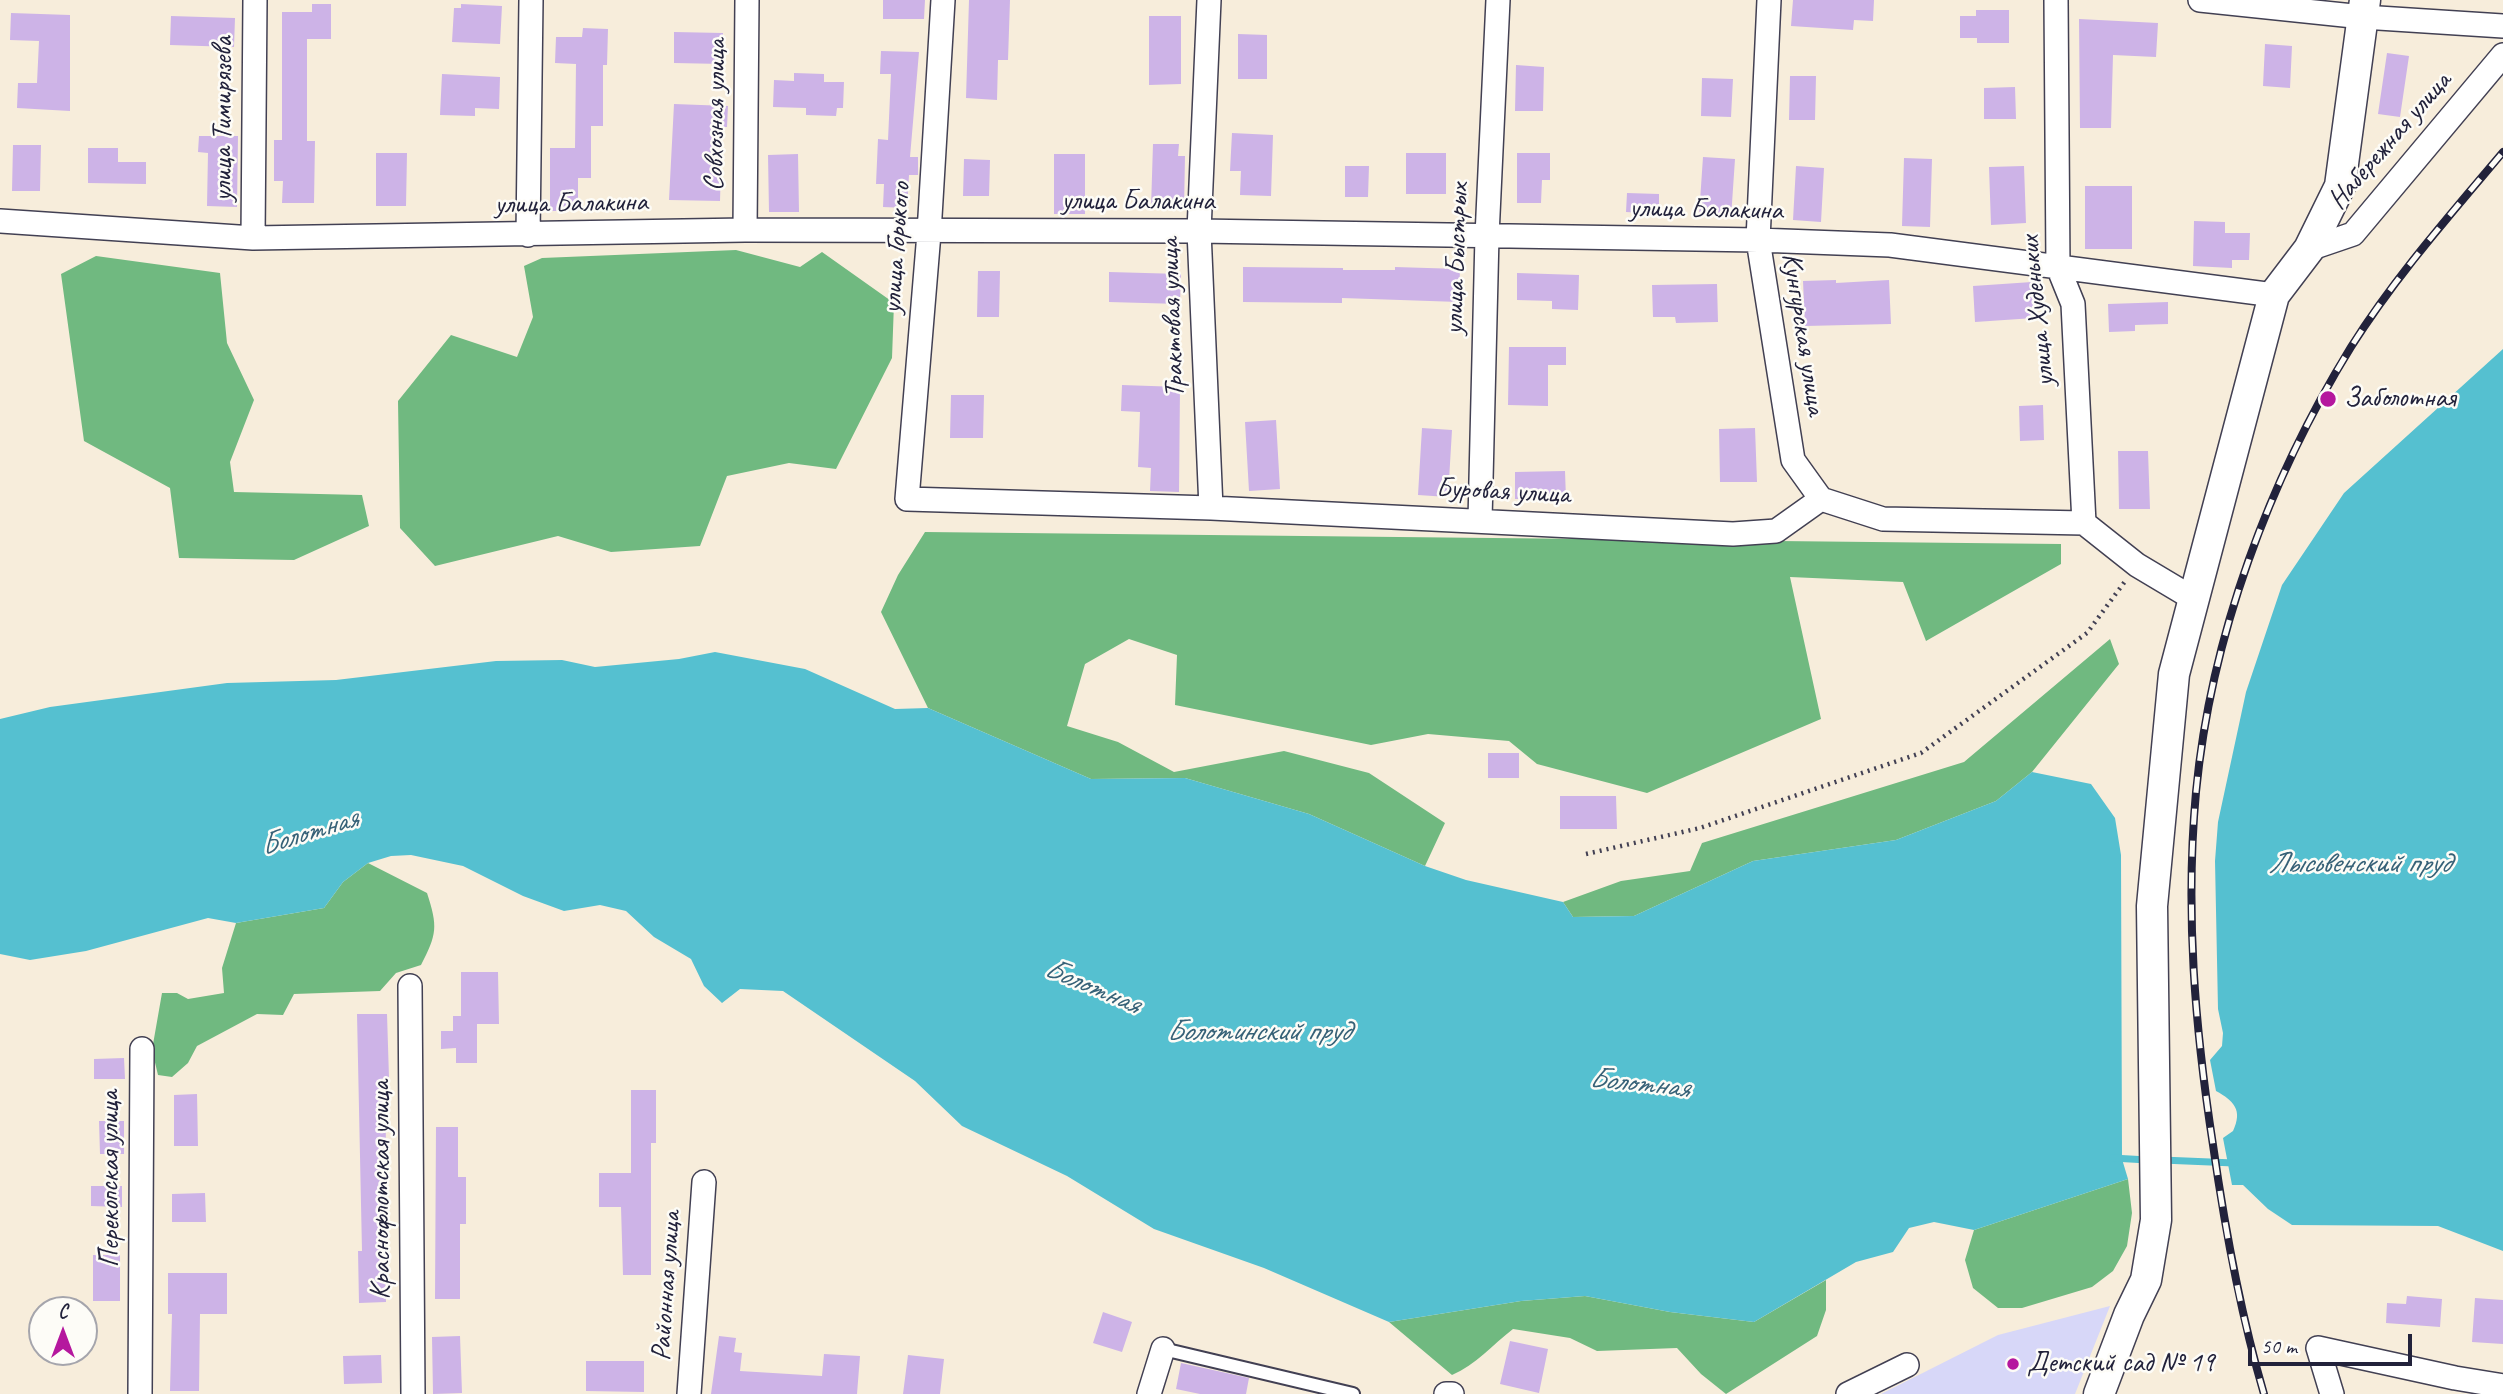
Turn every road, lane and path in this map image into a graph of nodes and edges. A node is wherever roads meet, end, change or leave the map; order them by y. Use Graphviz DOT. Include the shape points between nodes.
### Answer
graph roads {
  1 [pos="255,0"];
  2 [pos="531,0"];
  3 [pos="747,0"];
  4 [pos="943,0"];
  5 [pos="1209,0"];
  6 [pos="1498,0"];
  7 [pos="1769,0"];
  8 [pos="2056,0"];
  9 [pos="2200,0"];
  10 [pos="2364,9"];
  11 [pos="2503,26"];
  12 [pos="2503,55"];
  13 [pos="0,220"];
  14 [pos="745,230"];
  15 [pos="1199,231"];
  16 [pos="929,233"];
  17 [pos="528,235"];
  18 [pos="1487,236"];
  19 [pos="253,239"];
  20 [pos="1758,240"];
  21 [pos="2309,249"];
  22 [pos="2058,267"];
  23 [pos="2274,295"];
  24 [pos="907,499"];
  25 [pos="1821,499"];
  26 [pos="1211,508"];
  27 [pos="1480,520"];
  28 [pos="2084,523"];
  29 [pos="2137,565"];
  30 [pos="2194,599"];
  31 [pos="1586,854"];
  32 [pos="411,985"];
  33 [pos="142,1049"];
  34 [pos="704,1182"];
  35 [pos="1163,1349"];
  36 [pos="1907,1365"];
  37 [pos="2503,1386"];
  38 [pos="140,1394"];
  39 [pos="413,1394"];
  40 [pos="689,1394"];
  41 [pos="1149,1394"];
  42 [pos="1353,1394"];
  43 [pos="1848,1394"];
  44 [pos="2099,1394"];
  45 [pos="2332,1394"];
  1 -- 19 [label="street, улица Тимирязева"];
  2 -- 17 [label="street"];
  3 -- 14 [label="street, Совхозная улица"];
  4 -- 16 [label="street, улица Горького"];
  5 -- 15 [label="street, Трактовая улица"];
  6 -- 18 [label="street, улица Быстрых"];
  7 -- 20 [label="street, Кунгурская улица"];
  8 -- 22 [label="street, улица Худеньких"];
  9 -- 10 [label="street"];
  10 -- 11 [label="street"];
  10 -- 21 [label="street" via="2340,186"];
  12 -- 21 [label="street, Набережная улица" via="2353,234"];
  13 -- 19 [label="street, улица Балакина"];
  14 -- 16 [label="street, улица Балакина"];
  14 -- 17 [label="street, улица Балакина"];
  15 -- 16 [label="street, улица Балакина"];
  15 -- 18 [label="street, улица Балакина"];
  15 -- 26 [label="street, Трактовая улица"];
  16 -- 24 [label="street, улица Горького"];
  17 -- 19 [label="street, улица Балакина"];
  18 -- 20 [label="street, улица Балакина"];
  18 -- 27 [label="street, улица Быстрых"];
  20 -- 22 [label="street, улица Балакина" via="1890,245"];
  20 -- 25 [label="street, Кунгурская улица" via="1793,460"];
  21 -- 23 [label="street"];
  22 -- 23 [label="street, улица Балакина"];
  22 -- 28 [label="street, улица Худеньких" via="2073,304"];
  23 -- 30 [label="street"];
  24 -- 26 [label="street, Буровая улица"];
  25 -- 27 [label="street, Буровая улица" via="1776,531 1733,534"];
  25 -- 28 [label="street" via="1883,519"];
  26 -- 27 [label="street, Буровая улица"];
  28 -- 29 [label="street"];
  29 -- 30 [label="street"];
  29 -- 31 [label="path" via="2087,633 1921,754 1700,828"];
  30 -- 44 [label="street" via="2174,674 2151,906 2156,1220 2146,1280"];
  32 -- 39 [label="street, Краснофлотская улица"];
  33 -- 38 [label="street, Перекопская улица"];
  34 -- 40 [label="street, Районная улица"];
  35 -- 41 [label="street"];
  35 -- 42 [label="lane"];
  36 -- 43 [label="street"];
  37 -- 45 [label="street" via="2318,1348"];
}
